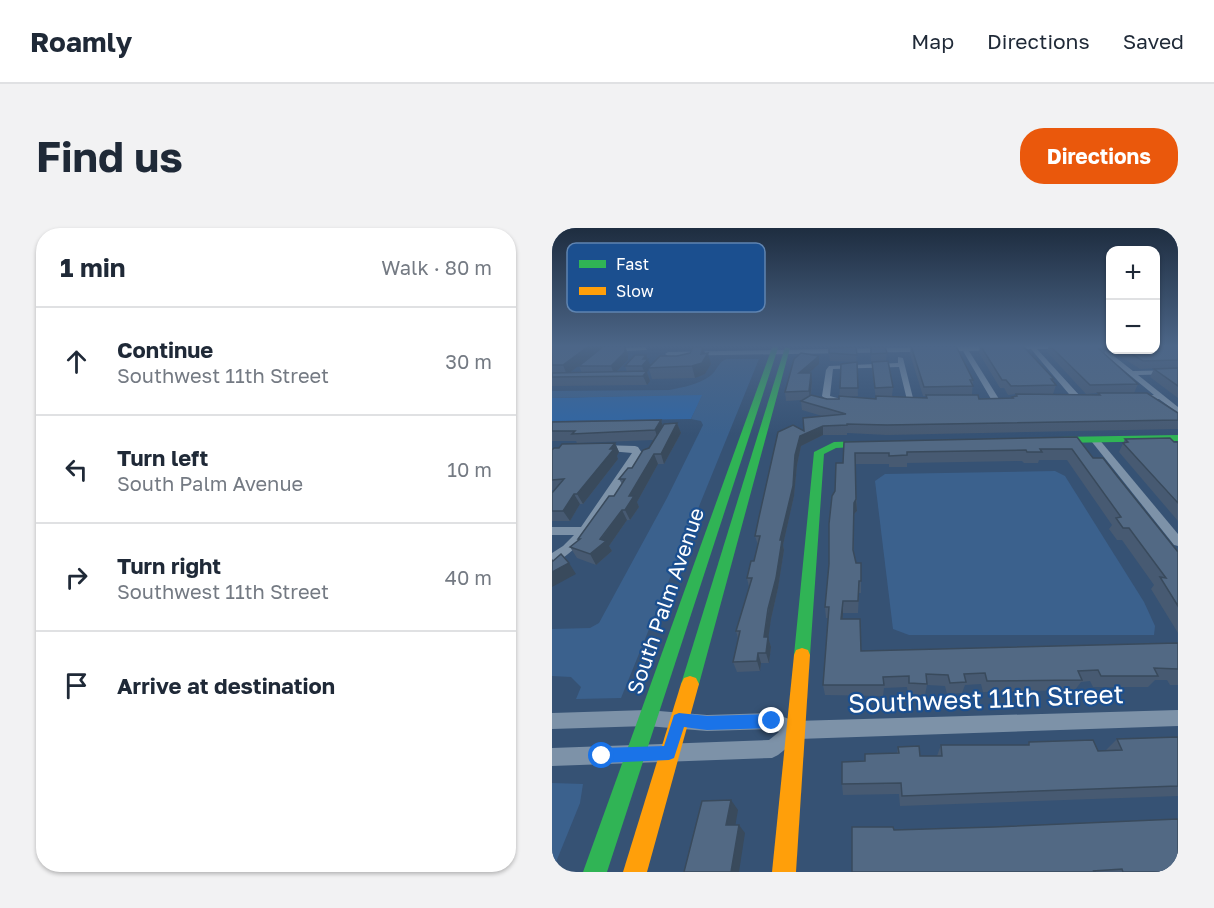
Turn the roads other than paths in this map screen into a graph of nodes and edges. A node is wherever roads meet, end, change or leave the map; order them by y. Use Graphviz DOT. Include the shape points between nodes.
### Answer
graph roads {
  1 [pos="772,375"];
  2 [pos="774,375"];
  3 [pos="828,375"];
  4 [pos="904,375"];
  5 [pos="980,375"];
  6 [pos="1056,375"];
  7 [pos="1134,375"];
  8 [pos="1125,397"];
  9 [pos="1160,397"];
  10 [pos="1065,398"];
  11 [pos="1077,398"];
  12 [pos="1089,398"];
  13 [pos="982,399"];
  14 [pos="994,399"];
  15 [pos="1006,399"];
  16 [pos="900,400"];
  17 [pos="910,400"];
  18 [pos="922,400"];
  19 [pos="859,401"];
  20 [pos="1178,411"];
  21 [pos="1178,439"];
  22 [pos="1095,440"];
  23 [pos="1048,441"];
  24 [pos="883,443"];
  25 [pos="592,448"];
  26 [pos="552,531"];
  27 [pos="584,531"];
  28 [pos="1178,542"];
  29 [pos="552,560"];
  30 [pos="647,718"];
  31 [pos="1178,718"];
  32 [pos="679,720"];
  33 [pos="552,722"];
  34 [pos="795,730"];
  35 [pos="669,753"];
  36 [pos="635,756"];
  37 [pos="552,757"];
  38 [pos="595,872"];
  39 [pos="635,872"];
  40 [pos="784,872"];
  1 -- 30 [label="main road, South Palm Avenue"];
  2 -- 32 [label="main road, South Palm Avenue"];
  3 -- 19 [label="street" via="829,399"];
  4 -- 17 [label="street"];
  5 -- 14 [label="street"];
  6 -- 11 [label="street"];
  7 -- 9 [label="street"];
  8 -- 9 [label="street"];
  9 -- 20 [label="street"];
  10 -- 11 [label="street"];
  11 -- 12 [label="street"];
  13 -- 14 [label="street"];
  14 -- 15 [label="street"];
  16 -- 17 [label="street"];
  17 -- 18 [label="street"];
  21 -- 22 [label="main road"];
  22 -- 23 [label="main road"];
  22 -- 28 [label="street"];
  24 -- 34 [label="main road" via="836,444 819,452"];
  25 -- 27 [label="street" via="627,447 635,448 637,453"];
  26 -- 27 [label="street"];
  27 -- 29 [label="street"];
  30 -- 32 [label="street, Southwest 11th Street"];
  30 -- 33 [label="street, Southwest 11th Street"];
  30 -- 36 [label="main road, South Palm Avenue"];
  31 -- 34 [label="street, Southwest 11th Street"];
  32 -- 34 [label="street, Southwest 11th Street" via="772,721"];
  32 -- 35 [label="main road, South Palm Avenue"];
  34 -- 35 [label="street" via="771,749"];
  34 -- 40 [label="main road"];
  35 -- 36 [label="street"];
  35 -- 39 [label="main road, South Palm Avenue"];
  36 -- 37 [label="street"];
  36 -- 38 [label="main road, South Palm Avenue"];
}
